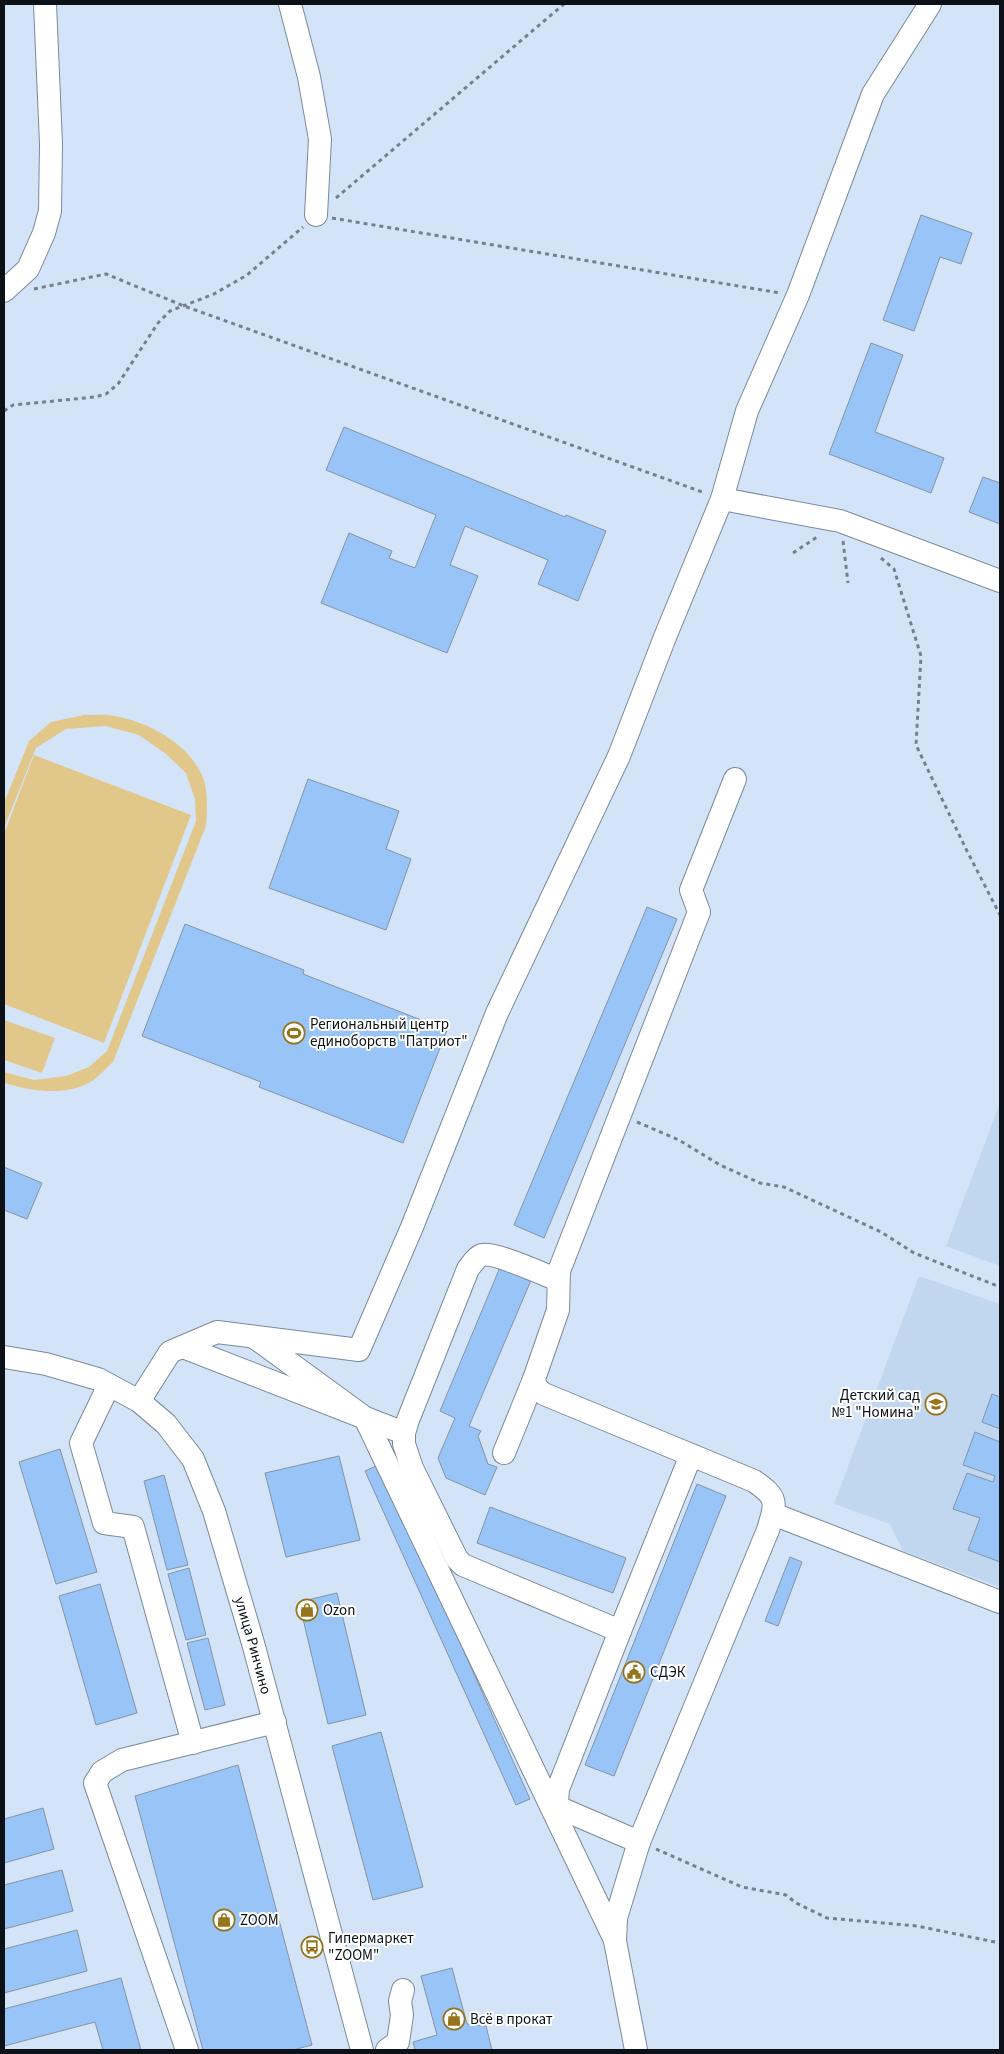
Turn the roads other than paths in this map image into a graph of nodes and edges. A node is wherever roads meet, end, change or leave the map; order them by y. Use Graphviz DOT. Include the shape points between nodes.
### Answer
graph roads {
  1 [pos="45,4"];
  2 [pos="290,4"];
  3 [pos="930,4"];
  4 [pos="316,216"];
  5 [pos="4,291"];
  6 [pos="722,499"];
  7 [pos="1000,581"];
  8 [pos="735,779"];
  9 [pos="558,1280"];
  10 [pos="252,1336"];
  11 [pos="183,1346"];
  12 [pos="4,1357"];
  13 [pos="534,1379"];
  14 [pos="109,1385"];
  15 [pos="138,1401"];
  16 [pos="365,1418"];
  17 [pos="404,1433"];
  18 [pos="504,1454"];
  19 [pos="691,1455"];
  20 [pos="773,1514"];
  21 [pos="1000,1602"];
  22 [pos="620,1631"];
  23 [pos="274,1722"];
  24 [pos="193,1743"];
  25 [pos="640,1842"];
  26 [pos="616,1941"];
  27 [pos="403,1990"];
  28 [pos="187,2050"];
  29 [pos="362,2050"];
  30 [pos="387,2050"];
  31 [pos="636,2050"];
  1 -- 5 [label="street" via="52,144 50,211 28,269"];
  2 -- 4 [label="street" via="309,77 320,139"];
  3 -- 6 [label="street" via="873,94 798,296 747,411"];
  6 -- 7 [label="street" via="840,521"];
  6 -- 10 [label="street" via="619,756 497,1013 359,1350"];
  8 -- 9 [label="street" via="691,890 699,912"];
  9 -- 13 [label="street" via="558,1310"];
  9 -- 17 [label="street" via="494,1255 475,1259 468,1269"];
  10 -- 11 [label="street" via="217,1332"];
  10 -- 16 [label="street"];
  11 -- 15 [label="street" via="170,1352"];
  11 -- 16 [label="street"];
  12 -- 14 [label="street, улица Ринчино" via="46,1364"];
  13 -- 18 [label="street"];
  13 -- 19 [label="street" via="536,1388 544,1394"];
  14 -- 15 [label="street, улица Ринчино"];
  14 -- 24 [label="street" via="81,1443 104,1523 133,1527"];
  15 -- 23 [label="street, улица Ринчино" via="166,1424 193,1459 214,1511"];
  16 -- 17 [label="street"];
  16 -- 26 [label="street"];
  17 -- 22 [label="street" via="412,1468 457,1559 463,1565"];
  19 -- 20 [label="street" via="768,1490 774,1500"];
  19 -- 22 [label="street"];
  20 -- 21 [label="street"];
  20 -- 25 [label="street"];
  22 -- 25 [label="street" via="558,1789 557,1803 560,1808"];
  23 -- 24 [label="street"];
  23 -- 29 [label="street, улица Ринчино"];
  24 -- 28 [label="street" via="122,1760 102,1772 95,1783"];
  25 -- 26 [label="street" via="616,1918"];
  26 -- 31 [label="street"];
  27 -- 30 [label="street" via="398,2042"];
}
